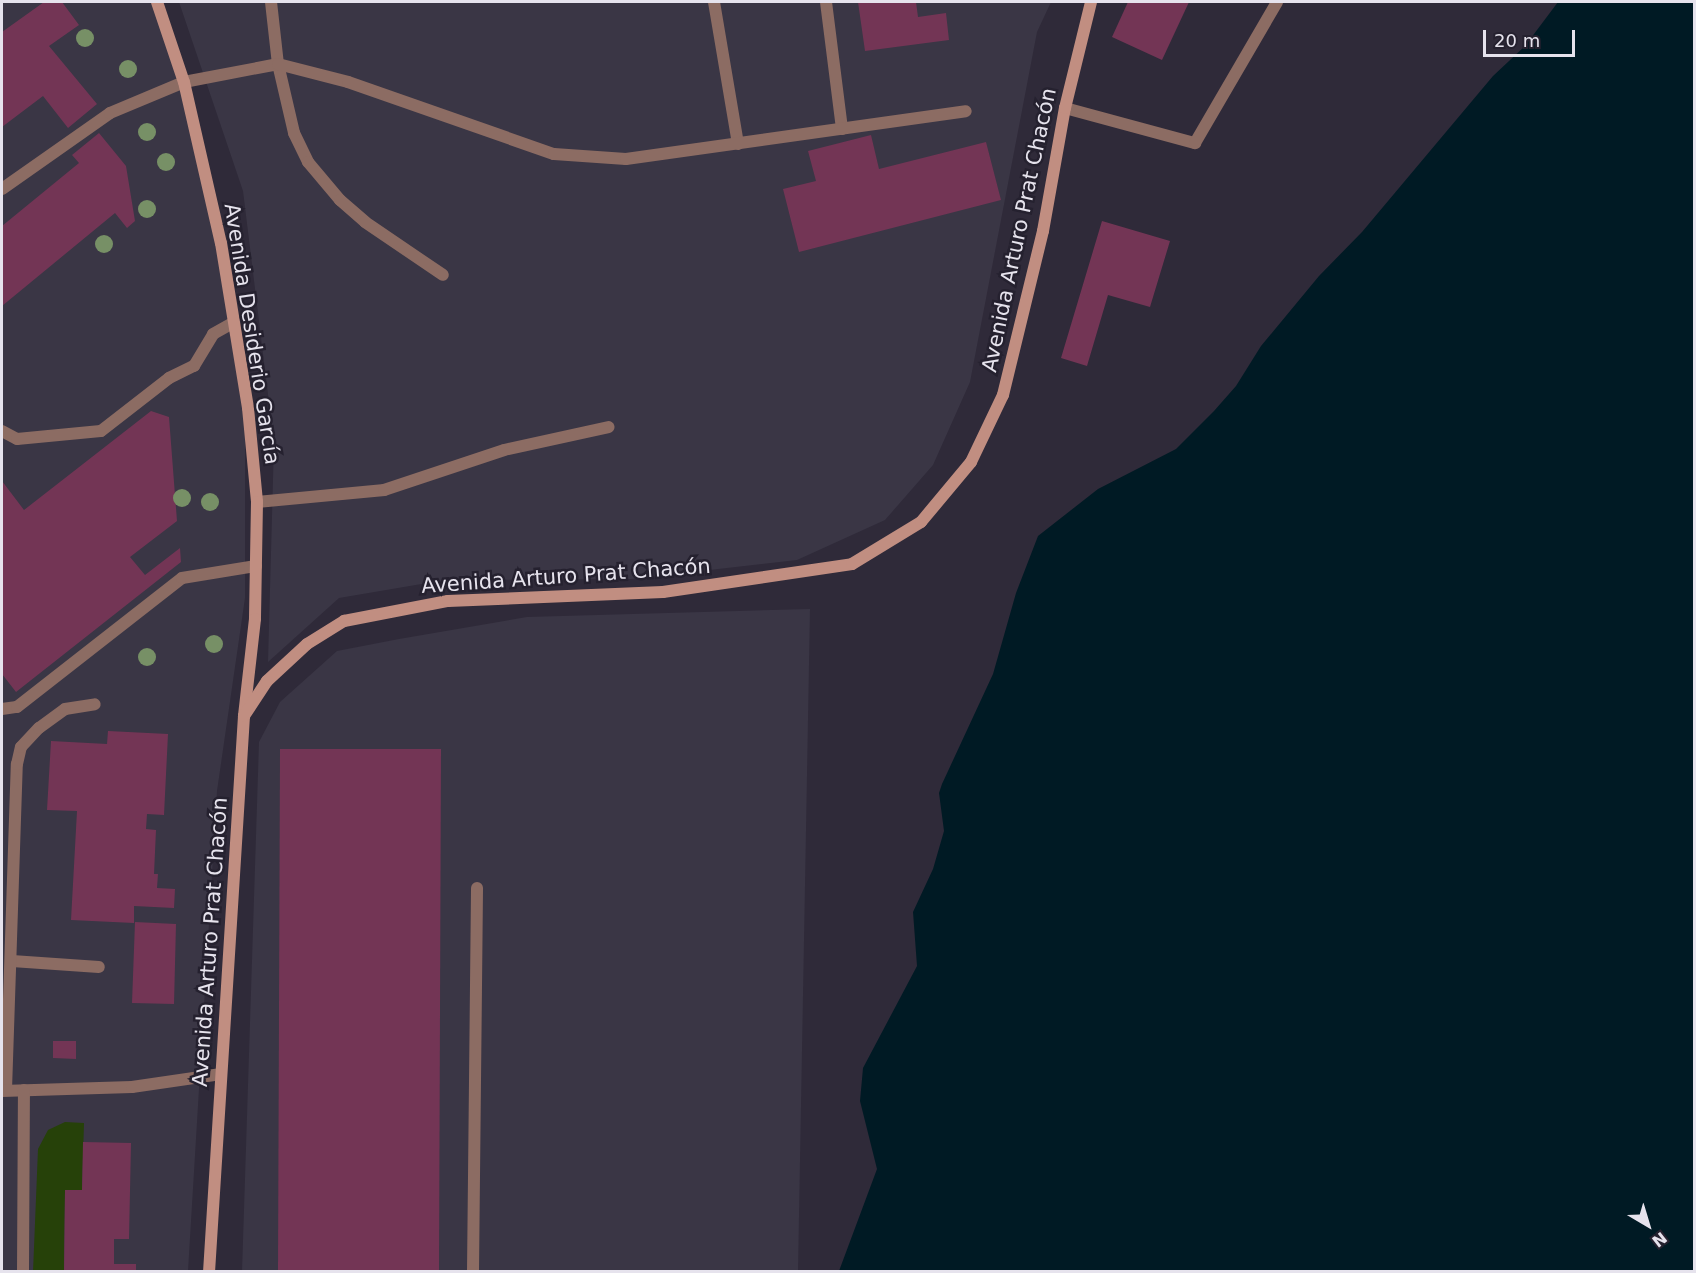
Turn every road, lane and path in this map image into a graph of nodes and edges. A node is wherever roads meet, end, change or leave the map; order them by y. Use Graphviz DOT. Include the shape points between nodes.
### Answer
graph roads {
  1 [pos="157,2"];
  2 [pos="271,2"];
  3 [pos="714,2"];
  4 [pos="826,2"];
  5 [pos="1091,2"];
  6 [pos="1277,2"];
  7 [pos="278,64"];
  8 [pos="184,82"];
  9 [pos="1065,108"];
  10 [pos="966,111"];
  11 [pos="842,129"];
  12 [pos="738,144"];
  13 [pos="2,189"];
  14 [pos="443,275"];
  15 [pos="233,323"];
  16 [pos="609,427"];
  17 [pos="2,431"];
  18 [pos="257,502"];
  19 [pos="256,566"];
  20 [pos="95,704"];
  21 [pos="2,709"];
  22 [pos="244,716"];
  23 [pos="477,888"];
  24 [pos="12,961"];
  25 [pos="99,967"];
  26 [pos="222,1074"];
  27 [pos="4,1090"];
  28 [pos="24,1090"];
  29 [pos="23,1272"];
  30 [pos="209,1272"];
  31 [pos="473,1272"];
  1 -- 8 [label="street, Avenida Desiderio García"];
  2 -- 7 [label="lane"];
  3 -- 12 [label="lane"];
  4 -- 11 [label="lane"];
  5 -- 9 [label="street, Avenida Arturo Prat Chacón"];
  6 -- 9 [label="lane" via="1195,143"];
  7 -- 8 [label="lane"];
  7 -- 12 [label="lane" via="348,82 554,154 626,159"];
  7 -- 14 [label="lane" via="294,133 322,181 365,222"];
  8 -- 13 [label="lane" via="84,128"];
  8 -- 15 [label="street, Avenida Desiderio García" via="221,243"];
  9 -- 22 [label="street, Avenida Arturo Prat Chacón" via="1043,231 1003,395 971,462 921,522 852,564 663,592 448,601 344,621 307,644 267,681"];
  10 -- 11 [label="lane"];
  11 -- 12 [label="lane"];
  15 -- 17 [label="lane" via="213,334 194,366 169,378 101,431 17,439"];
  15 -- 18 [label="street, Avenida Desiderio García" via="248,408"];
  16 -- 18 [label="lane" via="504,450 384,490"];
  18 -- 19 [label="street, Avenida Desiderio García"];
  19 -- 21 [label="lane" via="182,578 16,707"];
  19 -- 22 [label="street, Avenida Desiderio García" via="255,619"];
  20 -- 24 [label="lane" via="65,709 21,747 17,765"];
  22 -- 26 [label="street, Avenida Arturo Prat Chacón"];
  23 -- 31 [label="lane"];
  24 -- 25 [label="lane"];
  24 -- 27 [label="lane"];
  26 -- 28 [label="lane" via="132,1087"];
  26 -- 30 [label="street, Avenida Arturo Prat Chacón"];
  27 -- 28 [label="lane"];
  28 -- 29 [label="lane"];
}
